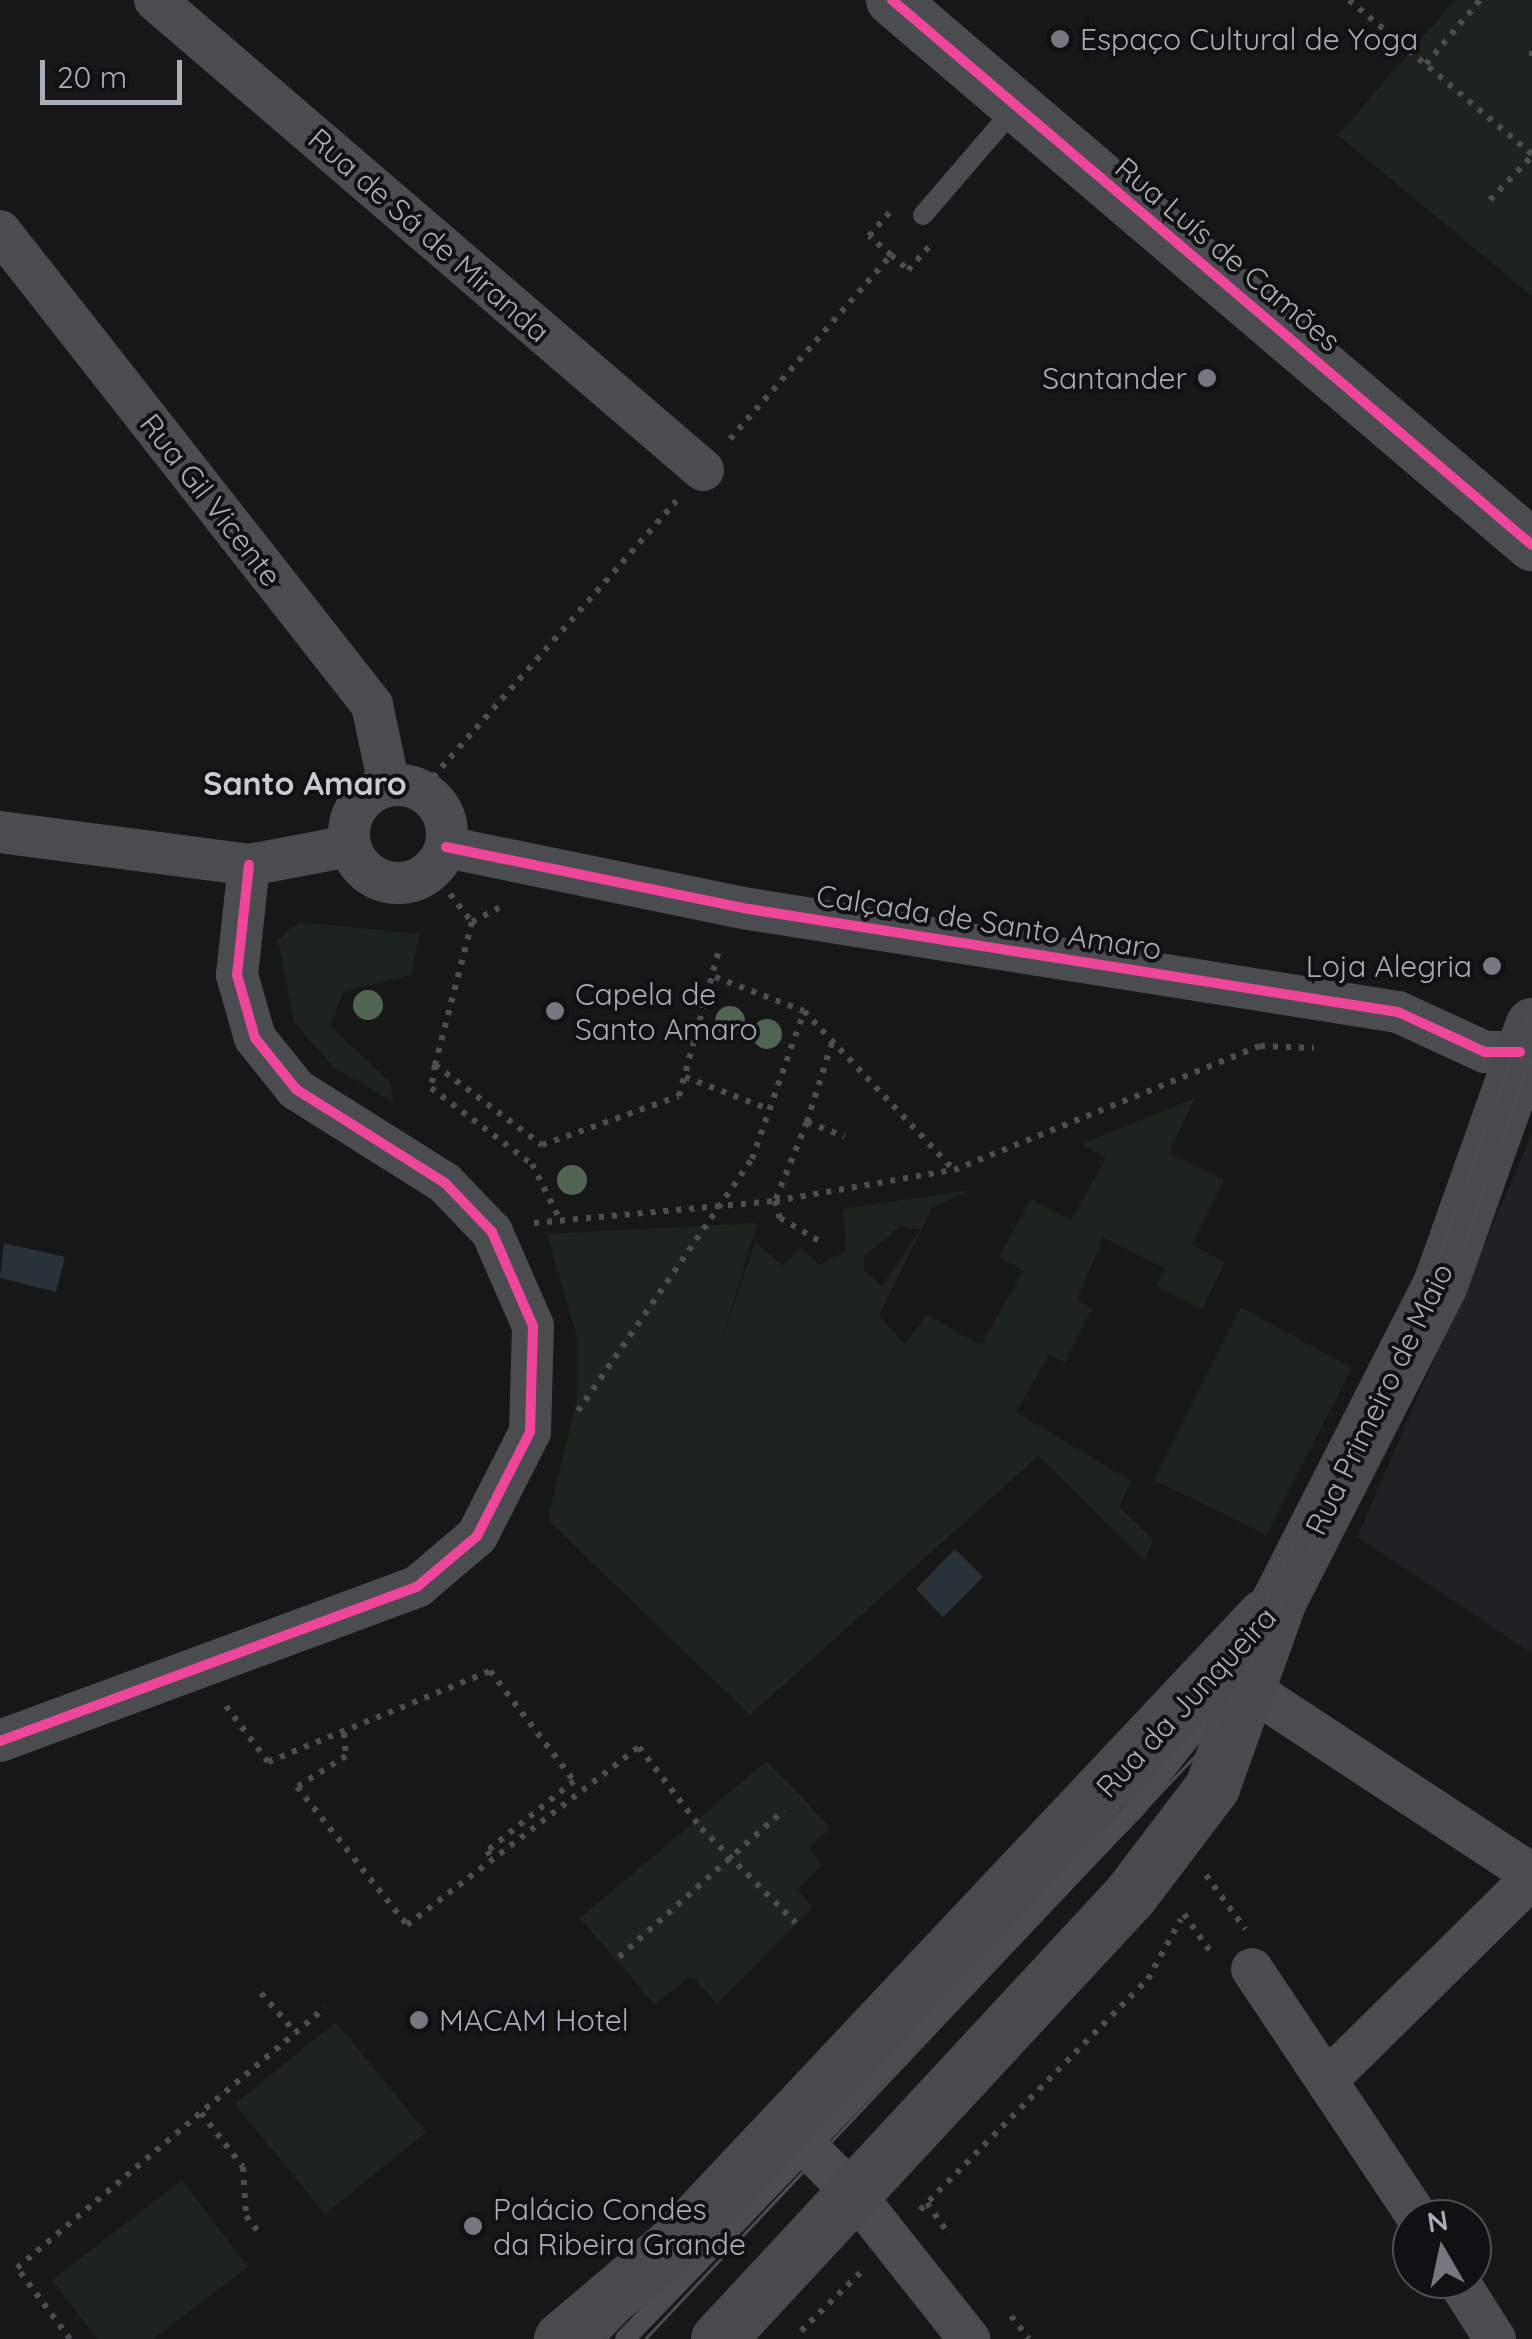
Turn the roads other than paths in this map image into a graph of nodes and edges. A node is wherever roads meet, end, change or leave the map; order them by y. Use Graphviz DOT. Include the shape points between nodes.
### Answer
graph roads {
  1 [pos="155,0"];
  2 [pos="892,0"];
  3 [pos="1016,106"];
  4 [pos="922,214"];
  5 [pos="0,231"];
  6 [pos="703,470"];
  7 [pos="1532,546"];
  8 [pos="389,785"];
  9 [pos="0,832"];
  10 [pos="350,846"];
  11 [pos="446,847"];
  12 [pos="249,866"];
  13 [pos="1526,1039"];
  14 [pos="1279,1600"];
  15 [pos="1235,1681"];
  16 [pos="0,1741"];
  17 [pos="1532,1876"];
  18 [pos="1252,1970"];
  19 [pos="1329,2078"];
  20 [pos="798,2138"];
  21 [pos="855,2195"];
  22 [pos="1406,2199"];
  23 [pos="1470,2299"];
  24 [pos="561,2339"];
  25 [pos="625,2339"];
  26 [pos="718,2339"];
  27 [pos="969,2339"];
  28 [pos="1495,2339"];
  1 -- 6 [label="street, Rua de Sá de Miranda"];
  2 -- 3 [label="street, Rua Luís de Camões"];
  3 -- 4 [label="lane"];
  3 -- 7 [label="street, Rua Luís de Camões"];
  5 -- 8 [label="street, Rua Gil Vicente" via="372,705"];
  8 -- 10 [label="street" via="361,802"];
  8 -- 11 [label="street" via="435,801"];
  9 -- 12 [label="street"];
  10 -- 11 [label="street" via="374,877 394,883 431,871"];
  10 -- 12 [label="street"];
  11 -- 13 [label="street, Calçada de Santo Amaro" via="750,909 1398,1012 1485,1052"];
  12 -- 16 [label="street" via="237,974 272,1065 324,1108 445,1183 492,1232 533,1326 530,1432 477,1536 383,1604"];
  13 -- 14 [label="main road, Rua Primeiro de Maio" via="1440,1284"];
  14 -- 15 [label="main road, Rua da Junqueira"];
  15 -- 17 [label="street"];
  15 -- 20 [label="main road, Rua da Junqueira"];
  15 -- 21 [label="main road, Rua da Junqueira" via="1212,1787 1174,1844"];
  17 -- 19 [label="street"];
  18 -- 19 [label="street"];
  19 -- 22 [label="street"];
  20 -- 21 [label="street"];
  20 -- 24 [label="main road, Rua da Junqueira"];
  20 -- 25 [label="lane"];
  21 -- 26 [label="main road, Rua da Junqueira"];
  21 -- 27 [label="street"];
  23 -- 28 [label="street"];
}
